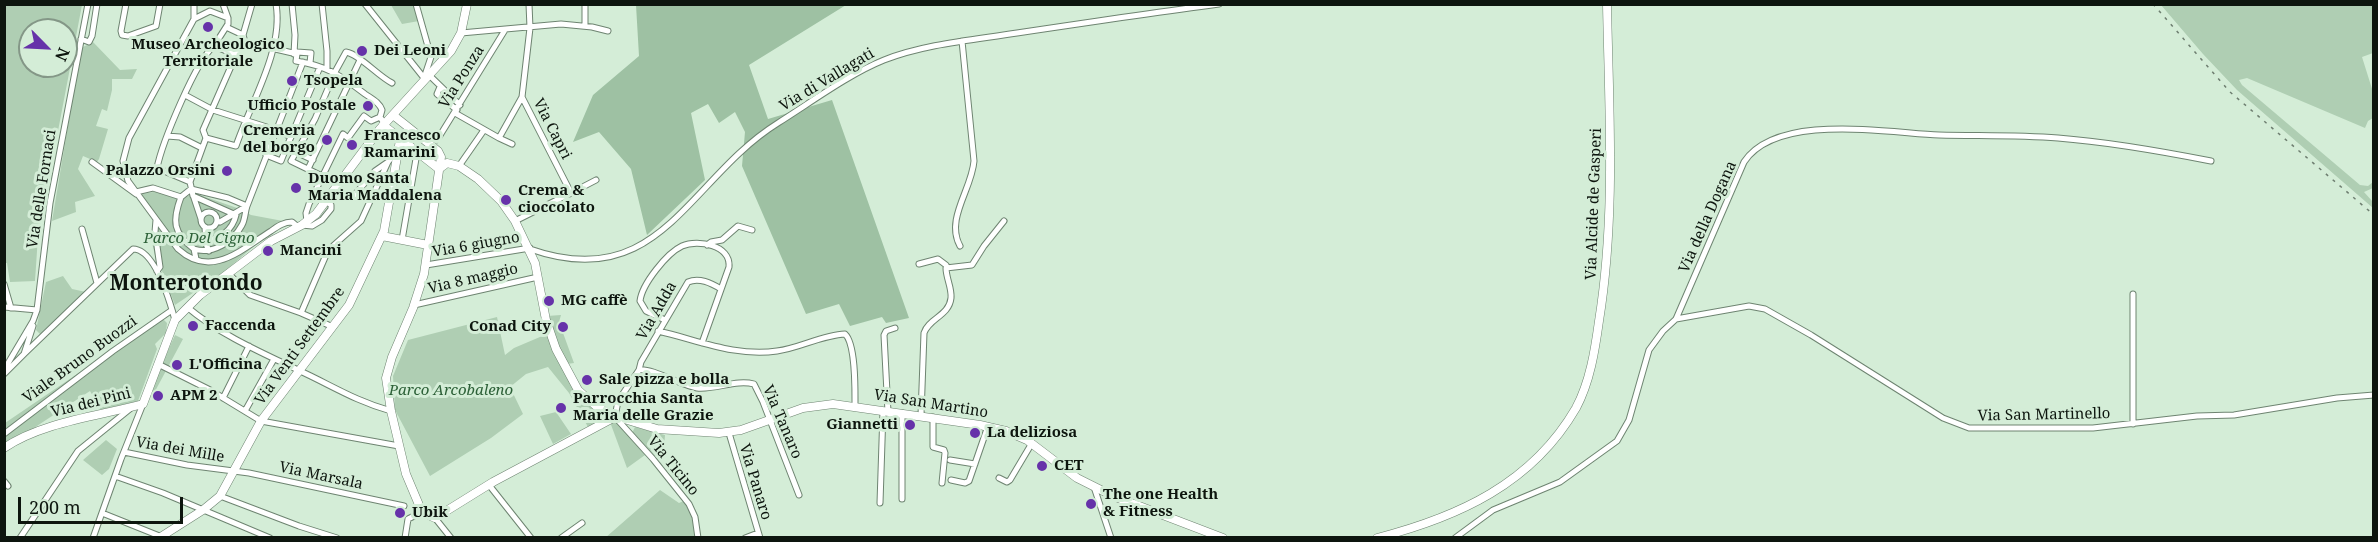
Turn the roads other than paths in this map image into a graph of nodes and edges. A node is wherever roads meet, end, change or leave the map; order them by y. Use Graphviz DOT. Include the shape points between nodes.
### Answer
graph roads {
  1 [pos="88,4"];
  2 [pos="97,4"];
  3 [pos="126,4"];
  4 [pos="160,4"];
  5 [pos="194,4"];
  6 [pos="209,4"];
  7 [pos="224,4"];
  8 [pos="252,4"];
  9 [pos="276,4"];
  10 [pos="292,4"];
  11 [pos="322,4"];
  12 [pos="365,4"];
  13 [pos="416,4"];
  14 [pos="467,4"];
  15 [pos="529,4"];
  16 [pos="585,4"];
  17 [pos="1219,4"];
  18 [pos="1607,4"];
  19 [pos="218,12"];
  20 [pos="228,18"];
  21 [pos="194,19"];
  22 [pos="585,26"];
  23 [pos="226,27"];
  24 [pos="530,28"];
  25 [pos="505,30"];
  26 [pos="608,31"];
  27 [pos="461,33"];
  28 [pos="81,39"];
  29 [pos="244,40"];
  30 [pos="962,41"];
  31 [pos="214,46"];
  32 [pos="272,50"];
  33 [pos="295,54"];
  34 [pos="236,55"];
  35 [pos="360,60"];
  36 [pos="303,62"];
  37 [pos="310,63"];
  38 [pos="320,67"];
  39 [pos="327,69"];
  40 [pos="334,72"];
  41 [pos="426,76"];
  42 [pos="350,82"];
  43 [pos="392,83"];
  44 [pos="185,95"];
  45 [pos="522,97"];
  46 [pos="457,109"];
  47 [pos="213,110"];
  48 [pos="393,115"];
  49 [pos="244,120"];
  50 [pos="383,122"];
  51 [pos="276,130"];
  52 [pos="484,130"];
  53 [pos="292,135"];
  54 [pos="166,136"];
  55 [pos="439,137"];
  56 [pos="206,138"];
  57 [pos="500,138"];
  58 [pos="400,140"];
  59 [pos="512,144"];
  60 [pos="287,146"];
  61 [pos="202,148"];
  62 [pos="399,149"];
  63 [pos="417,153"];
  64 [pos="266,155"];
  65 [pos="313,160"];
  66 [pos="2211,161"];
  67 [pos="92,162"];
  68 [pos="388,162"];
  69 [pos="459,166"];
  70 [pos="439,169"];
  71 [pos="308,170"];
  72 [pos="322,176"];
  73 [pos="596,180"];
  74 [pos="191,186"];
  75 [pos="571,193"];
  76 [pos="137,194"];
  77 [pos="182,197"];
  78 [pos="194,198"];
  79 [pos="351,199"];
  80 [pos="247,206"];
  81 [pos="235,213"];
  82 [pos="201,219"];
  83 [pos="156,220"];
  84 [pos="218,221"];
  85 [pos="515,221"];
  86 [pos="1004,221"];
  87 [pos="302,224"];
  88 [pos="205,227"];
  89 [pos="82,228"];
  90 [pos="227,230"];
  91 [pos="752,230"];
  92 [pos="382,236"];
  93 [pos="205,239"];
  94 [pos="402,240"];
  95 [pos="428,245"];
  96 [pos="707,245"];
  97 [pos="960,246"];
  98 [pos="530,248"];
  99 [pos="194,249"];
  100 [pos="206,251"];
  101 [pos="945,257"];
  102 [pos="196,259"];
  103 [pos="919,264"];
  104 [pos="426,265"];
  105 [pos="946,267"];
  106 [pos="157,271"];
  107 [pos="228,273"];
  108 [pos="538,277"];
  109 [pos="97,283"];
  110 [pos="4,284"];
  111 [pos="721,289"];
  112 [pos="2133,294"];
  113 [pos="414,305"];
  114 [pos="8,307"];
  115 [pos="187,307"];
  116 [pos="37,310"];
  117 [pos="172,310"];
  118 [pos="301,313"];
  119 [pos="1676,319"];
  120 [pos="175,320"];
  121 [pos="665,320"];
  122 [pos="33,321"];
  123 [pos="333,327"];
  124 [pos="895,328"];
  125 [pos="658,331"];
  126 [pos="32,332"];
  127 [pos="40,340"];
  128 [pos="702,343"];
  129 [pos="249,346"];
  130 [pos="24,354"];
  131 [pos="274,359"];
  132 [pos="158,364"];
  133 [pos="300,370"];
  134 [pos="639,370"];
  135 [pos="4,372"];
  136 [pos="2373,395"];
  137 [pos="223,398"];
  138 [pos="143,404"];
  139 [pos="855,406"];
  140 [pos="132,407"];
  141 [pos="245,411"];
  142 [pos="390,411"];
  143 [pos="886,411"];
  144 [pos="902,413"];
  145 [pos="921,415"];
  146 [pos="615,417"];
  147 [pos="933,417"];
  148 [pos="770,420"];
  149 [pos="261,421"];
  150 [pos="2133,424"];
  151 [pos="988,426"];
  152 [pos="729,432"];
  153 [pos="4,434"];
  154 [pos="1032,443"];
  155 [pos="399,446"];
  156 [pos="4,448"];
  157 [pos="123,452"];
  158 [pos="950,460"];
  159 [pos="975,464"];
  160 [pos="233,471"];
  161 [pos="115,476"];
  162 [pos="999,478"];
  163 [pos="951,480"];
  164 [pos="942,483"];
  165 [pos="489,485"];
  166 [pos="1094,487"];
  167 [pos="799,495"];
  168 [pos="220,496"];
  169 [pos="902,500"];
  170 [pos="417,502"];
  171 [pos="880,503"];
  172 [pos="404,506"];
  173 [pos="203,510"];
  174 [pos="422,512"];
  175 [pos="102,513"];
  176 [pos="435,518"];
  177 [pos="408,519"];
  178 [pos="582,523"];
  179 [pos="759,535"];
  180 [pos="20,537"];
  181 [pos="93,537"];
  182 [pos="160,537"];
  183 [pos="270,537"];
  184 [pos="337,537"];
  185 [pos="405,537"];
  186 [pos="451,537"];
  187 [pos="531,537"];
  188 [pos="561,537"];
  189 [pos="698,537"];
  190 [pos="745,537"];
  191 [pos="1111,537"];
  192 [pos="1223,537"];
  193 [pos="1377,537"];
  194 [pos="1455,537"];
  1 -- 28 [label="street, Via delle Fornaci"];
  2 -- 28 [label="street" via="93,36 89,42"];
  3 -- 4 [label="street" via="121,31 128,36 156,26"];
  5 -- 21 [label="street"];
  6 -- 19 [label="street"];
  7 -- 20 [label="street"];
  8 -- 29 [label="street"];
  9 -- 32 [label="street"];
  10 -- 33 [label="street"];
  11 -- 39 [label="street"];
  12 -- 41 [label="street"];
  13 -- 41 [label="street" via="431,57"];
  14 -- 27 [label="street"];
  15 -- 24 [label="street"];
  16 -- 22 [label="street"];
  17 -- 30 [label="street, Via di Vallagati"];
  18 -- 193 [label="street, Via Alcide de Gasperi" via="1612,156 1609,245 1596,343 1582,393 1556,436 1501,489 1448,515"];
  19 -- 20 [label="street"];
  19 -- 21 [label="street" via="206,11"];
  20 -- 23 [label="street"];
  21 -- 76 [label="street" via="129,138 124,171"];
  22 -- 24 [label="street"];
  22 -- 26 [label="street"];
  23 -- 29 [label="street"];
  23 -- 31 [label="street"];
  24 -- 25 [label="street"];
  24 -- 45 [label="street"];
  25 -- 27 [label="street"];
  25 -- 46 [label="street, Via Ponza"];
  27 -- 41 [label="street" via="451,51"];
  28 -- 116 [label="street, Via delle Fornaci" via="50,203"];
  29 -- 32 [label="street"];
  29 -- 34 [label="street"];
  30 -- 97 [label="street" via="974,161 955,229"];
  30 -- 98 [label="street, Via di Vallagati" via="877,63 777,123 737,154 672,223 638,246 585,261 559,258"];
  31 -- 34 [label="street"];
  31 -- 44 [label="street"];
  32 -- 33 [label="street"];
  32 -- 49 [label="street"];
  33 -- 36 [label="street" via="296,61"];
  33 -- 37 [label="street" via="311,53"];
  34 -- 47 [label="street"];
  35 -- 40 [label="street" via="346,52"];
  35 -- 42 [label="street"];
  35 -- 43 [label="street"];
  36 -- 37 [label="street"];
  36 -- 51 [label="street"];
  37 -- 38 [label="street"];
  38 -- 39 [label="street"];
  38 -- 53 [label="street"];
  39 -- 40 [label="street"];
  40 -- 42 [label="street"];
  40 -- 60 [label="street" via="297,150"];
  41 -- 46 [label="street"];
  41 -- 48 [label="street" via="411,88"];
  42 -- 50 [label="street" via="380,106"];
  42 -- 65 [label="street"];
  44 -- 47 [label="street"];
  44 -- 54 [label="street"];
  45 -- 57 [label="street"];
  45 -- 75 [label="street, Via Capri"];
  46 -- 52 [label="street"];
  46 -- 55 [label="street, Via Ponza"];
  47 -- 49 [label="street"];
  47 -- 56 [label="street" via="203,130"];
  48 -- 50 [label="street"];
  48 -- 70 [label="street" via="434,145 440,155"];
  49 -- 51 [label="street"];
  49 -- 56 [label="street" via="236,146"];
  50 -- 58 [label="street"];
  50 -- 72 [label="street" via="364,116 348,138 343,134"];
  50 -- 87 [label="street" via="326,201"];
  51 -- 53 [label="street"];
  51 -- 64 [label="street"];
  52 -- 57 [label="street"];
  52 -- 69 [label="street"];
  53 -- 60 [label="street"];
  54 -- 61 [label="street" via="180,137"];
  54 -- 74 [label="street" via="157,168"];
  56 -- 61 [label="street"];
  57 -- 59 [label="street"];
  58 -- 62 [label="street, Via Venti Settembre"];
  58 -- 63 [label="street"];
  60 -- 64 [label="street" via="281,160"];
  61 -- 74 [label="street"];
  62 -- 68 [label="street"];
  62 -- 92 [label="street, Via Venti Settembre"];
  63 -- 70 [label="street"];
  63 -- 94 [label="street"];
  64 -- 80 [label="street"];
  65 -- 71 [label="street"];
  65 -- 71 [label="street" via="296,152 291,161"];
  66 -- 119 [label="street, Via della Dogana" via="2035,137 1853,128 1778,138 1755,150 1744,162"];
  67 -- 76 [label="street"];
  68 -- 79 [label="street"];
  68 -- 118 [label="street" via="365,215 326,255"];
  69 -- 70 [label="street" via="447,163"];
  69 -- 85 [label="street, Via San Martino" via="494,194"];
  70 -- 95 [label="street"];
  71 -- 72 [label="street"];
  72 -- 87 [label="street"];
  73 -- 75 [label="street"];
  74 -- 77 [label="street"];
  74 -- 78 [label="street"];
  74 -- 80 [label="street"];
  75 -- 85 [label="street"];
  76 -- 77 [label="street" via="153,188"];
  76 -- 83 [label="street"];
  77 -- 99 [label="street" via="177,232"];
  78 -- 81 [label="street"];
  78 -- 82 [label="street"];
  80 -- 81 [label="street"];
  80 -- 100 [label="street" via="242,225 219,248"];
  81 -- 84 [label="street"];
  81 -- 90 [label="street"];
  82 -- 84 [label="street" via="211,213"];
  82 -- 88 [label="street"];
  83 -- 102 [label="street" via="178,249"];
  83 -- 106 [label="street" via="160,267"];
  84 -- 88 [label="street"];
  84 -- 90 [label="street"];
  85 -- 98 [label="street, Via San Martino"];
  86 -- 105 [label="street" via="972,265"];
  87 -- 102 [label="street" via="281,224 228,258 210,263"];
  87 -- 107 [label="street"];
  88 -- 93 [label="street"];
  89 -- 109 [label="street"];
  90 -- 93 [label="street" via="214,239"];
  91 -- 96 [label="street" via="738,226 722,240"];
  92 -- 94 [label="street"];
  92 -- 123 [label="street, Via Venti Settembre" via="354,297"];
  93 -- 100 [label="street"];
  94 -- 95 [label="street"];
  95 -- 104 [label="street"];
  96 -- 111 [label="street" via="724,251 729,258"];
  96 -- 121 [label="street" via="691,244 675,251 644,289 641,306"];
  98 -- 104 [label="street, Via 6 giugno"];
  98 -- 108 [label="street, Via San Martino"];
  99 -- 100 [label="street"];
  99 -- 102 [label="street"];
  101 -- 105 [label="street"];
  103 -- 105 [label="street" via="938,259"];
  104 -- 113 [label="street"];
  105 -- 145 [label="street" via="949,305 924,331"];
  106 -- 109 [label="street" via="144,252 133,249"];
  106 -- 117 [label="street"];
  107 -- 115 [label="street"];
  107 -- 118 [label="street" via="249,294"];
  108 -- 113 [label="street, Via 8 maggio"];
  108 -- 146 [label="street, Via San Martino" via="551,339 570,378 588,399"];
  109 -- 127 [label="street"];
  110 -- 114 [label="street"];
  111 -- 121 [label="street, Via Adda" via="690,281"];
  111 -- 128 [label="street"];
  112 -- 150 [label="street"];
  113 -- 142 [label="street" via="387,372"];
  114 -- 116 [label="street"];
  115 -- 120 [label="street"];
  115 -- 129 [label="street"];
  116 -- 122 [label="street, Via delle Fornaci"];
  117 -- 120 [label="street"];
  117 -- 153 [label="street, Viale Bruno Buozzi"];
  118 -- 123 [label="street"];
  119 -- 150 [label="street, Via San Martinello" via="1749,306 1765,309 1964,428 2064,429"];
  119 -- 194 [label="street, Via della Dogana" via="1649,350 1629,420 1617,441 1560,482 1493,510"];
  120 -- 132 [label="street"];
  121 -- 125 [label="street, Via Adda"];
  122 -- 126 [label="street"];
  122 -- 135 [label="street, Via delle Fornaci"];
  123 -- 133 [label="street, Via Venti Settembre"];
  124 -- 143 [label="street" via="885,332 884,337"];
  125 -- 128 [label="street"];
  125 -- 134 [label="street, Via Adda"];
  126 -- 127 [label="street"];
  126 -- 130 [label="street"];
  127 -- 130 [label="street"];
  128 -- 139 [label="street" via="727,350 769,352 845,334 853,366"];
  129 -- 131 [label="street"];
  129 -- 137 [label="street"];
  130 -- 135 [label="street"];
  131 -- 133 [label="street"];
  131 -- 141 [label="street"];
  132 -- 137 [label="street"];
  132 -- 138 [label="street"];
  133 -- 142 [label="street" via="361,402"];
  133 -- 149 [label="street, Via Venti Settembre"];
  134 -- 146 [label="street" via="618,401"];
  134 -- 148 [label="street, Via Tanaro" via="698,388 753,384"];
  136 -- 150 [label="street, Via San Martinello" via="2234,415"];
  137 -- 141 [label="street"];
  138 -- 140 [label="street, Via dei Pini"];
  138 -- 157 [label="street"];
  139 -- 143 [label="street, Via San Martino"];
  139 -- 148 [label="street, Via San Martino" via="814,406"];
  140 -- 156 [label="street, Via dei Pini" via="45,428"];
  140 -- 180 [label="street" via="76,453"];
  141 -- 149 [label="street"];
  142 -- 155 [label="street"];
  143 -- 144 [label="street, Via San Martino"];
  143 -- 171 [label="street"];
  144 -- 145 [label="street, Via San Martino"];
  144 -- 169 [label="street"];
  145 -- 147 [label="street, Via San Martino"];
  146 -- 152 [label="street, Via San Martino" via="665,430"];
  146 -- 165 [label="street"];
  146 -- 189 [label="street, Via Ticino" via="689,504"];
  147 -- 151 [label="street, Via San Martino"];
  147 -- 164 [label="street" via="933,447 945,453"];
  148 -- 152 [label="street, Via San Martino"];
  148 -- 167 [label="street, Via Tanaro"];
  149 -- 155 [label="street"];
  149 -- 160 [label="street, Via Venti Settembre"];
  151 -- 154 [label="street, Via San Martino"];
  151 -- 159 [label="street"];
  152 -- 179 [label="street, Via Panaro"];
  154 -- 162 [label="street" via="1011,480"];
  154 -- 166 [label="street, Via San Martino"];
  155 -- 170 [label="street"];
  157 -- 160 [label="street, Via dei Mille"];
  157 -- 161 [label="street"];
  158 -- 159 [label="street"];
  159 -- 163 [label="street" via="968,482"];
  160 -- 168 [label="street, Via Venti Settembre"];
  160 -- 172 [label="street, Via Marsala"];
  161 -- 173 [label="street"];
  161 -- 175 [label="street"];
  165 -- 176 [label="street"];
  165 -- 187 [label="street"];
  166 -- 191 [label="street"];
  166 -- 192 [label="street, Via San Martino"];
  168 -- 173 [label="street"];
  168 -- 184 [label="street"];
  170 -- 172 [label="street" via="410,501"];
  170 -- 174 [label="street"];
  172 -- 177 [label="street"];
  173 -- 182 [label="street"];
  173 -- 183 [label="street"];
  174 -- 176 [label="street"];
  174 -- 177 [label="street"];
  175 -- 181 [label="street"];
  175 -- 182 [label="street"];
  176 -- 186 [label="street"];
  177 -- 185 [label="street"];
  178 -- 188 [label="street"];
  179 -- 190 [label="street"];
}
